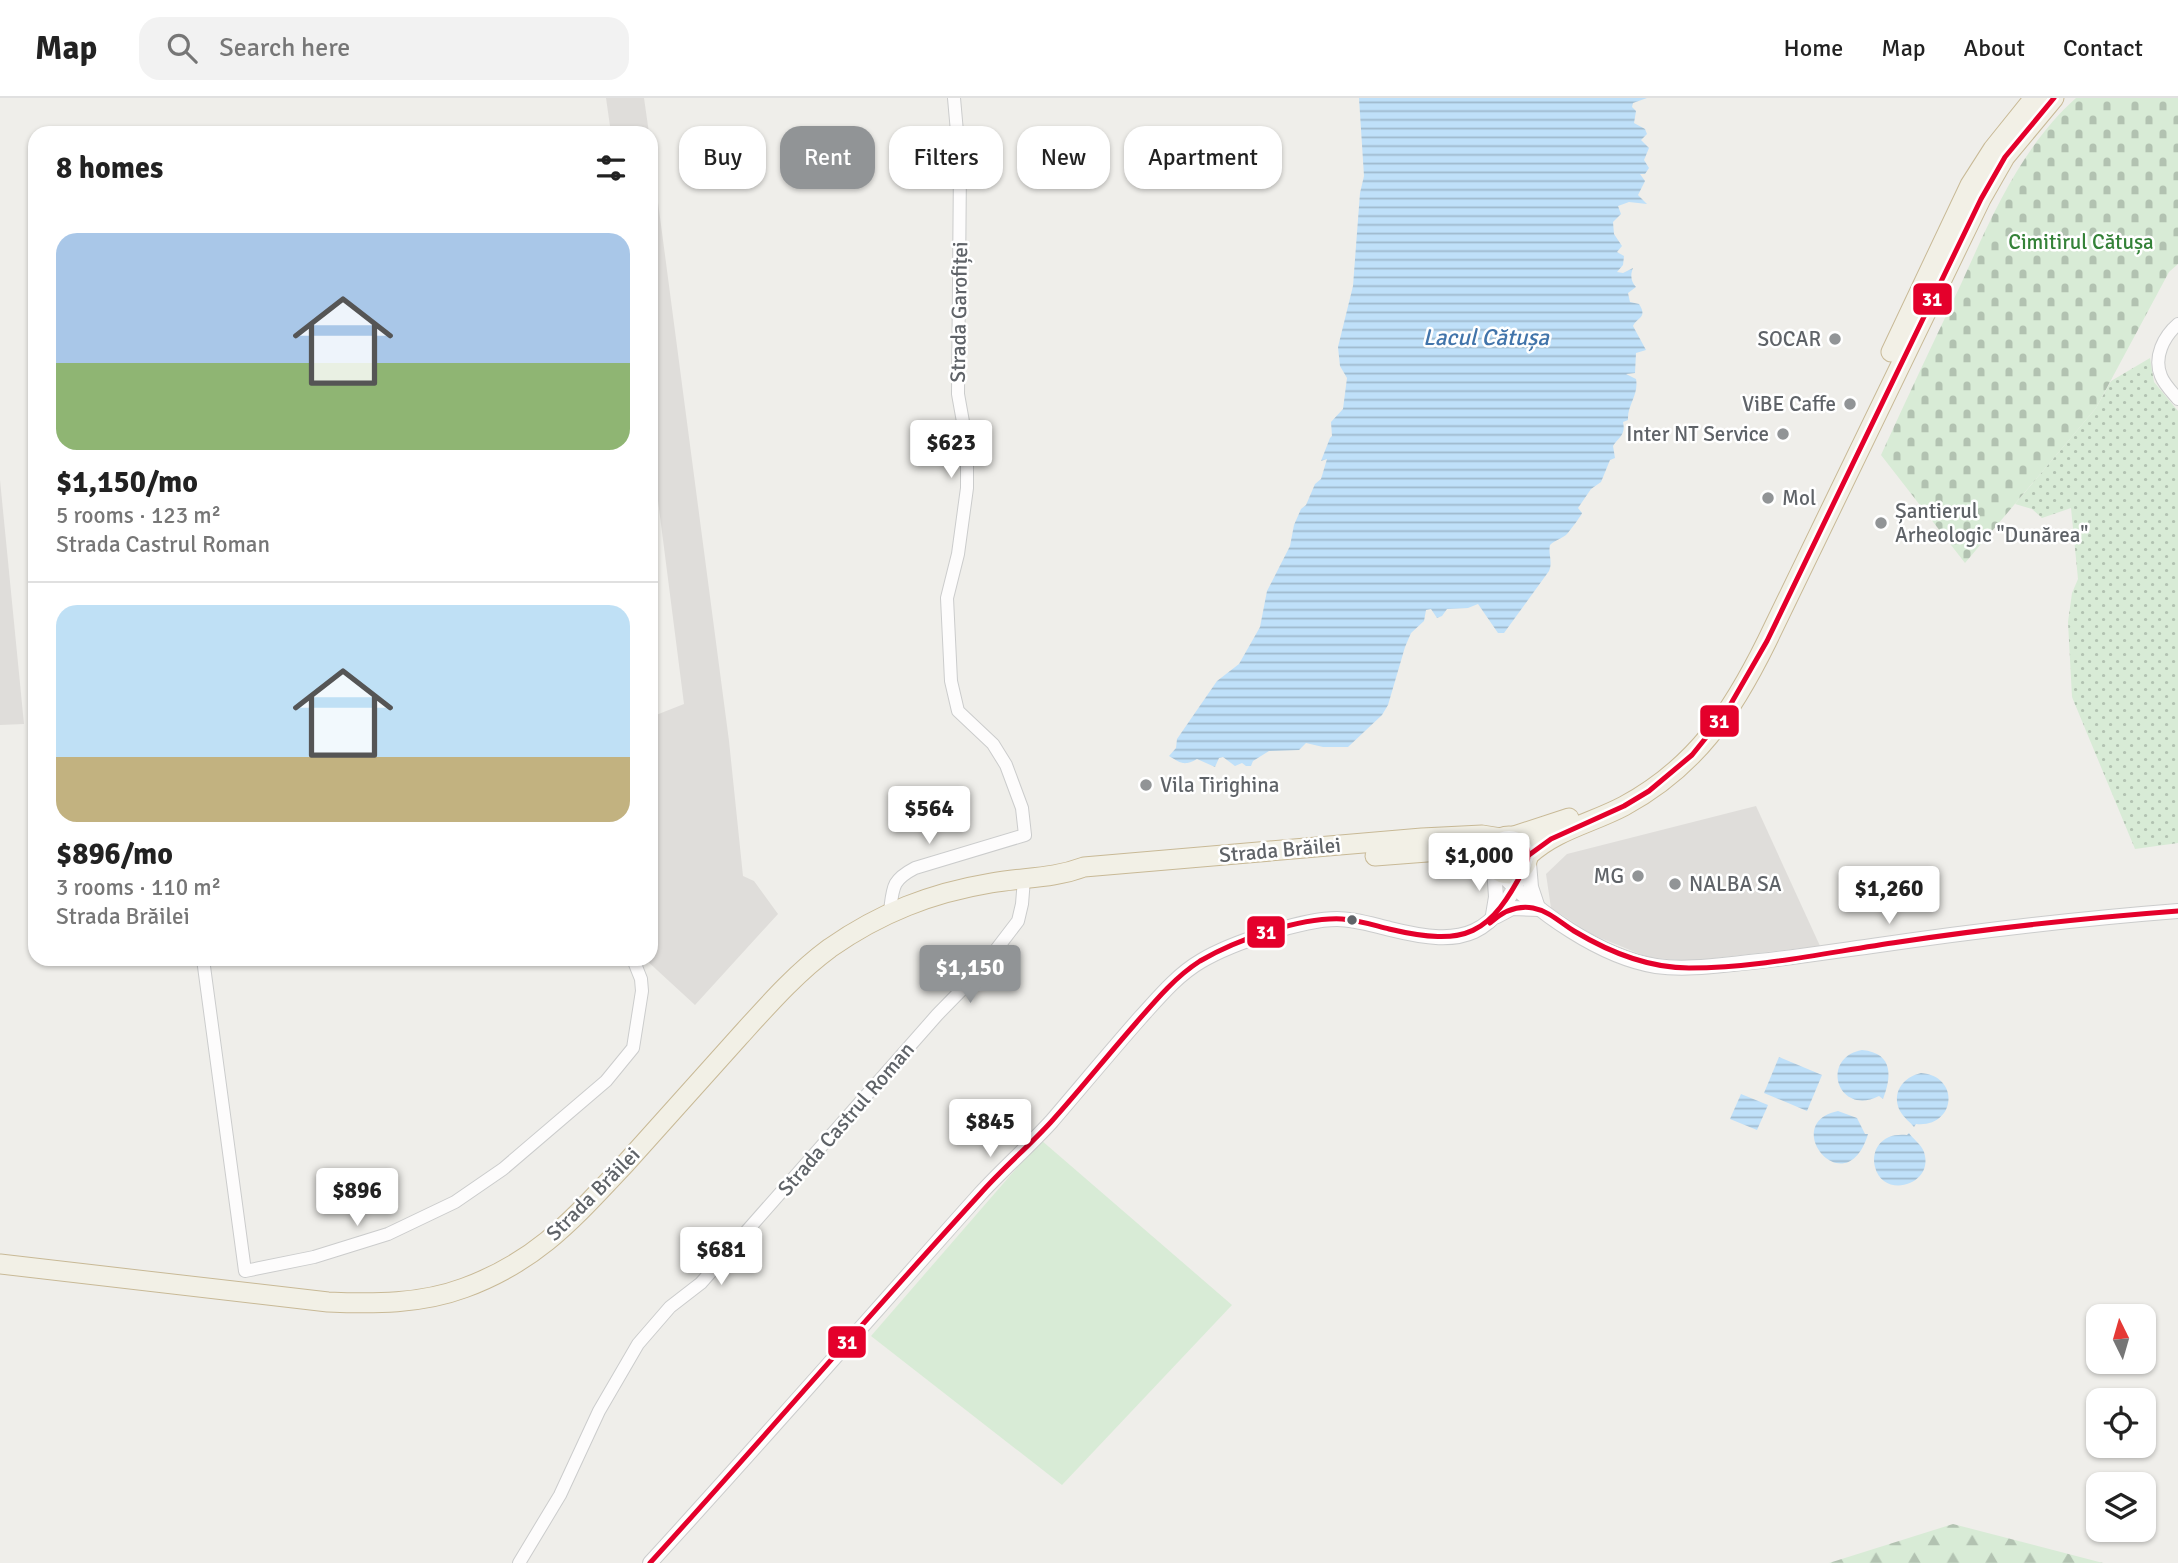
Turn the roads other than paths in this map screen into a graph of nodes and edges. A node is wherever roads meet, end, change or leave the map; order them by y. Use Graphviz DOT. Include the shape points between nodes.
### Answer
graph roads {
  1 [pos="954,98"];
  2 [pos="2034,98"];
  3 [pos="2054,98"];
  4 [pos="2178,324"];
  5 [pos="2178,400"];
  6 [pos="1507,837"];
  7 [pos="1314,854"];
  8 [pos="1528,860"];
  9 [pos="1495,868"];
  10 [pos="1024,879"];
  11 [pos="1515,889"];
  12 [pos="1539,909"];
  13 [pos="2178,911"];
  14 [pos="890,912"];
  15 [pos="1490,923"];
  16 [pos="204,966"];
  17 [pos="636,966"];
  18 [pos="0,1264"];
  19 [pos="244,1271"];
  20 [pos="243,1293"];
  21 [pos="519,1563"];
  22 [pos="650,1563"];
  1 -- 14 [label="street, Strada Garofiței" via="960,166 958,394 967,443 967,488 947,598 951,681 958,711 993,744 1006,765 1022,808 1025,835 902,874 893,884"];
  2 -- 6 [label="highway, Strada Brăilei" via="1970,185 1725,696 1680,750 1622,794 1592,809"];
  3 -- 8 [label="highway" via="2005,158 1981,199 1735,703 1700,747 1660,782 1597,820 1550,838"];
  4 -- 5 [label="street" via="2159,352 2158,367"];
  6 -- 7 [label="highway, Strada Brăilei" via="1470,836"];
  6 -- 8 [label="highway" via="1523,841"];
  6 -- 9 [label="highway" via="1496,841 1490,852"];
  7 -- 9 [label="highway, Strada Brăilei" via="1453,850 1467,852"];
  7 -- 10 [label="highway, Strada Brăilei"];
  8 -- 9 [label="highway" via="1522,870 1511,875"];
  8 -- 11 [label="street"];
  8 -- 12 [label="street"];
  9 -- 11 [label="street"];
  9 -- 15 [label="street" via="1496,905"];
  10 -- 14 [label="highway, Strada Brăilei" via="954,891"];
  10 -- 21 [label="street, Strada Castrul Roman" via="1018,920 978,972 701,1283 647,1330 610,1389 560,1495"];
  11 -- 12 [label="street"];
  11 -- 15 [label="street"];
  12 -- 13 [label="street" via="1625,957 1656,966 1691,968 2063,920"];
  12 -- 15 [label="street" via="1512,908"];
  14 -- 20 [label="highway, Strada Brăilei" via="829,949 797,975 577,1215 528,1256 464,1288 409,1301 328,1303"];
  15 -- 22 [label="street" via="1471,934 1436,938 1356,921 1321,921 1236,945 1191,968 983,1191"];
  16 -- 19 [label="street"];
  17 -- 19 [label="street" via="642,991 633,1048 606,1081 503,1169 455,1202 388,1234 314,1257"];
  18 -- 20 [label="highway, Strada Brăilei"];
  19 -- 20 [label="street"];
}
